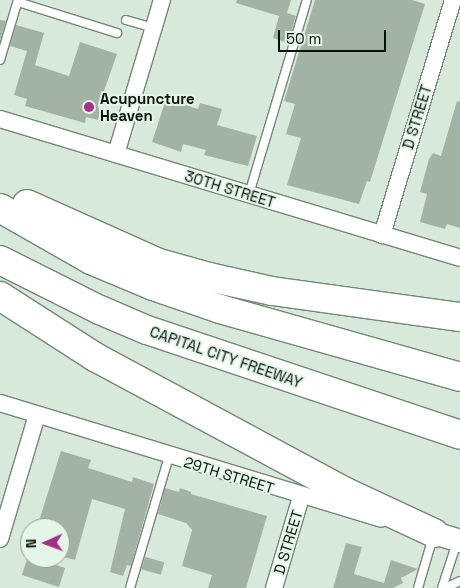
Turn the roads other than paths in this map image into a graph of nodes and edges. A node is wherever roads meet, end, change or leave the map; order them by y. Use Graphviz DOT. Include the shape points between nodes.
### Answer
graph roads {
  1 [pos="162,0"];
  2 [pos="307,0"];
  3 [pos="453,0"];
  4 [pos="18,1"];
  5 [pos="126,20"];
  6 [pos="154,28"];
  7 [pos="117,34"];
  8 [pos="0,60"];
  9 [pos="0,119"];
  10 [pos="116,154"];
  11 [pos="0,190"];
  12 [pos="249,194"];
  13 [pos="0,208"];
  14 [pos="382,234"];
  15 [pos="460,258"];
  16 [pos="0,260"];
  17 [pos="0,296"];
  18 [pos="460,318"];
  19 [pos="460,377"];
  20 [pos="0,403"];
  21 [pos="37,415"];
  22 [pos="460,435"];
  23 [pos="169,456"];
  24 [pos="301,497"];
  25 [pos="0,539"];
  26 [pos="451,539"];
  27 [pos="460,581"];
  28 [pos="130,588"];
  29 [pos="274,588"];
  30 [pos="418,588"];
  31 [pos="443,588"];
  1 -- 6 [label="street"];
  2 -- 12 [label="lane"];
  3 -- 14 [label="street, D STREET"];
  4 -- 7 [label="lane"];
  4 -- 8 [label="lane"];
  5 -- 6 [label="lane"];
  6 -- 10 [label="street"];
  9 -- 10 [label="street, 30TH STREET"];
  10 -- 12 [label="street, 30TH STREET"];
  11 -- 18 [label="highway" via="125,248 209,277 272,291"];
  12 -- 14 [label="street, 30TH STREET"];
  13 -- 19 [label="highway" via="91,260 152,286 220,309"];
  14 -- 15 [label="street, 30TH STREET"];
  16 -- 22 [label="highway, CAPITAL CITY FREEWAY" via="100,310 156,333"];
  17 -- 26 [label="highway" via="104,362 346,492"];
  20 -- 21 [label="street, 29TH STREET"];
  21 -- 23 [label="street, 29TH STREET"];
  21 -- 25 [label="street"];
  23 -- 24 [label="street, 29TH STREET"];
  23 -- 28 [label="lane"];
  24 -- 26 [label="street, 29TH STREET"];
  24 -- 29 [label="street, D STREET"];
  26 -- 30 [label="lane"];
  26 -- 31 [label="lane"];
  27 -- 31 [label="lane"];
}
